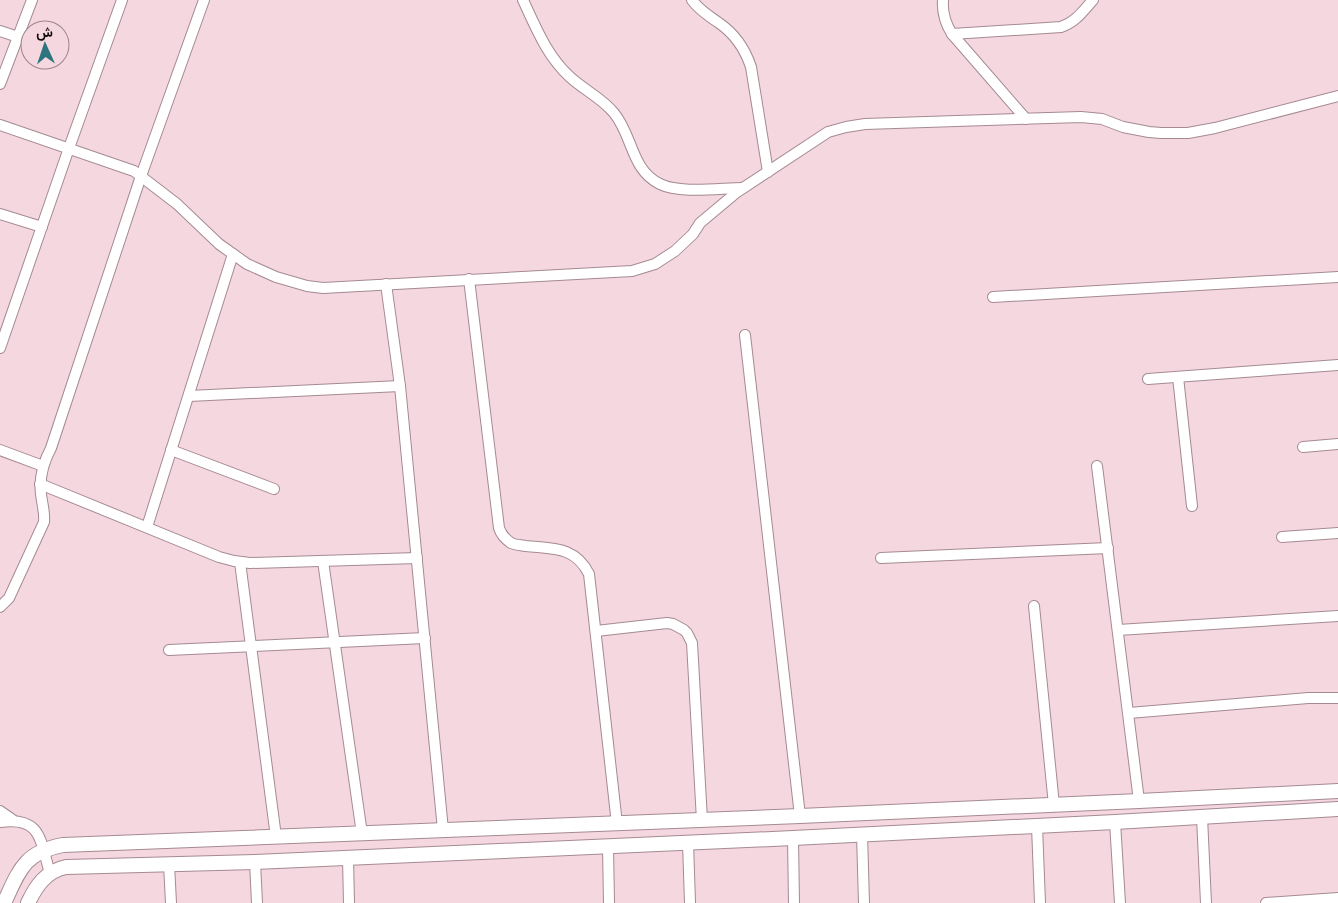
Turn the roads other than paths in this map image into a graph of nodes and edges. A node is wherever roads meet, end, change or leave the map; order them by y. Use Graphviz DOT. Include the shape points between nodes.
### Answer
graph roads {
  1 [pos="32,0"];
  2 [pos="122,0"];
  3 [pos="204,0"];
  4 [pos="523,0"];
  5 [pos="692,0"];
  6 [pos="943,0"];
  7 [pos="1093,0"];
  8 [pos="0,31"];
  9 [pos="952,34"];
  10 [pos="18,37"];
  11 [pos="0,84"];
  12 [pos="1338,96"];
  13 [pos="1026,118"];
  14 [pos="0,125"];
  15 [pos="69,148"];
  16 [pos="768,172"];
  17 [pos="141,176"];
  18 [pos="744,188"];
  19 [pos="0,214"];
  20 [pos="42,227"];
  21 [pos="233,254"];
  22 [pos="1338,277"];
  23 [pos="469,279"];
  24 [pos="386,284"];
  25 [pos="993,297"];
  26 [pos="745,335"];
  27 [pos="0,348"];
  28 [pos="1338,365"];
  29 [pos="1178,377"];
  30 [pos="1148,378"];
  31 [pos="400,386"];
  32 [pos="189,396"];
  33 [pos="1338,444"];
  34 [pos="1303,447"];
  35 [pos="0,450"];
  36 [pos="172,450"];
  37 [pos="43,466"];
  38 [pos="1097,466"];
  39 [pos="40,484"];
  40 [pos="274,489"];
  41 [pos="1192,506"];
  42 [pos="147,526"];
  43 [pos="1338,533"];
  44 [pos="1282,537"];
  45 [pos="1108,548"];
  46 [pos="417,558"];
  47 [pos="881,558"];
  48 [pos="323,560"];
  49 [pos="240,562"];
  50 [pos="3,605"];
  51 [pos="1034,606"];
  52 [pos="0,616"];
  53 [pos="1338,616"];
  54 [pos="1118,630"];
  55 [pos="596,631"];
  56 [pos="425,638"];
  57 [pos="335,642"];
  58 [pos="251,646"];
  59 [pos="170,650"];
  60 [pos="1338,698"];
  61 [pos="1129,713"];
  62 [pos="1338,791"];
  63 [pos="1139,801"];
  64 [pos="1054,805"];
  65 [pos="993,808"];
  66 [pos="1338,809"];
  67 [pos="0,811"];
  68 [pos="800,816"];
  69 [pos="1202,817"];
  70 [pos="13,820"];
  71 [pos="702,820"];
  72 [pos="0,822"];
  73 [pos="1115,822"];
  74 [pos="617,824"];
  75 [pos="567,826"];
  76 [pos="1037,826"];
  77 [pos="995,828"];
  78 [pos="443,830"];
  79 [pos="362,834"];
  80 [pos="862,834"];
  81 [pos="276,837"];
  82 [pos="793,838"];
  83 [pos="688,842"];
  84 [pos="608,846"];
  85 [pos="567,848"];
  86 [pos="43,850"];
  87 [pos="348,858"];
  88 [pos="255,862"];
  89 [pos="169,864"];
  90 [pos="50,873"];
  91 [pos="1338,898"];
  92 [pos="4,903"];
  93 [pos="28,903"];
  94 [pos="171,903"];
  95 [pos="256,903"];
  96 [pos="349,903"];
  97 [pos="609,903"];
  98 [pos="690,903"];
  99 [pos="794,903"];
  100 [pos="864,903"];
  101 [pos="1040,903"];
  102 [pos="1120,903"];
  103 [pos="1206,903"];
  104 [pos="1266,903"];
  1 -- 10 [label="street"];
  2 -- 15 [label="street"];
  3 -- 17 [label="street"];
  4 -- 18 [label="street" via="554,60 614,112 627,133 636,160 651,178 676,190"];
  5 -- 16 [label="street" via="738,40 747,57"];
  6 -- 9 [label="street" via="944,16"];
  7 -- 9 [label="street" via="1077,19 1061,27"];
  8 -- 10 [label="street"];
  9 -- 13 [label="street"];
  10 -- 11 [label="street"];
  12 -- 13 [label="street" via="1188,133 1149,132 1092,117"];
  13 -- 16 [label="street" via="846,127 828,132"];
  14 -- 15 [label="street"];
  15 -- 17 [label="street"];
  15 -- 20 [label="street"];
  16 -- 18 [label="street"];
  17 -- 21 [label="street"];
  17 -- 37 [label="street"];
  18 -- 23 [label="street" via="700,223 676,251 644,268"];
  19 -- 20 [label="street"];
  20 -- 27 [label="street"];
  21 -- 24 [label="street" via="276,277 307,286"];
  21 -- 32 [label="street"];
  22 -- 25 [label="street"];
  23 -- 24 [label="street"];
  23 -- 55 [label="street" via="498,528 513,544 562,550 578,558 589,574"];
  24 -- 31 [label="street"];
  26 -- 68 [label="street"];
  28 -- 29 [label="street"];
  29 -- 30 [label="street"];
  29 -- 41 [label="street"];
  31 -- 32 [label="street"];
  31 -- 46 [label="street"];
  32 -- 36 [label="street"];
  33 -- 34 [label="street"];
  35 -- 37 [label="street"];
  36 -- 40 [label="street"];
  36 -- 42 [label="street"];
  37 -- 39 [label="street"];
  38 -- 45 [label="street"];
  39 -- 42 [label="street"];
  39 -- 50 [label="street" via="44,522"];
  42 -- 49 [label="street" via="219,557"];
  43 -- 44 [label="street"];
  45 -- 47 [label="street"];
  45 -- 54 [label="street"];
  46 -- 48 [label="street"];
  46 -- 56 [label="street"];
  48 -- 49 [label="street"];
  48 -- 57 [label="street"];
  49 -- 58 [label="street"];
  50 -- 52 [label="street"];
  51 -- 64 [label="street"];
  53 -- 54 [label="street"];
  54 -- 61 [label="street"];
  55 -- 71 [label="street" via="667,623 679,626 690,638"];
  55 -- 74 [label="street"];
  56 -- 57 [label="street"];
  56 -- 78 [label="street"];
  57 -- 58 [label="street"];
  57 -- 79 [label="street"];
  58 -- 59 [label="street"];
  58 -- 81 [label="street"];
  60 -- 61 [label="street"];
  61 -- 63 [label="street"];
  62 -- 63 [label="street"];
  63 -- 64 [label="street"];
  64 -- 65 [label="street"];
  65 -- 68 [label="street"];
  65 -- 77 [label="street"];
  66 -- 69 [label="street"];
  67 -- 70 [label="street"];
  68 -- 71 [label="street"];
  69 -- 73 [label="street"];
  69 -- 103 [label="street"];
  70 -- 72 [label="street"];
  70 -- 86 [label="street" via="34,829"];
  71 -- 74 [label="street"];
  73 -- 76 [label="street"];
  73 -- 102 [label="street"];
  74 -- 75 [label="street"];
  75 -- 78 [label="street"];
  75 -- 85 [label="street"];
  76 -- 77 [label="street"];
  76 -- 101 [label="street"];
  77 -- 80 [label="street"];
  78 -- 79 [label="street"];
  79 -- 81 [label="street"];
  80 -- 82 [label="street"];
  80 -- 100 [label="street"];
  81 -- 86 [label="street" via="70,845"];
  82 -- 83 [label="street"];
  82 -- 99 [label="street"];
  83 -- 84 [label="street"];
  83 -- 98 [label="street"];
  84 -- 85 [label="street"];
  84 -- 97 [label="street"];
  85 -- 87 [label="street"];
  86 -- 90 [label="street"];
  86 -- 92 [label="street" via="23,865"];
  87 -- 88 [label="street"];
  87 -- 96 [label="street"];
  88 -- 89 [label="street"];
  88 -- 95 [label="street"];
  89 -- 90 [label="street" via="66,867"];
  89 -- 94 [label="street"];
  90 -- 93 [label="street" via="38,885"];
  91 -- 104 [label="street"];
}
